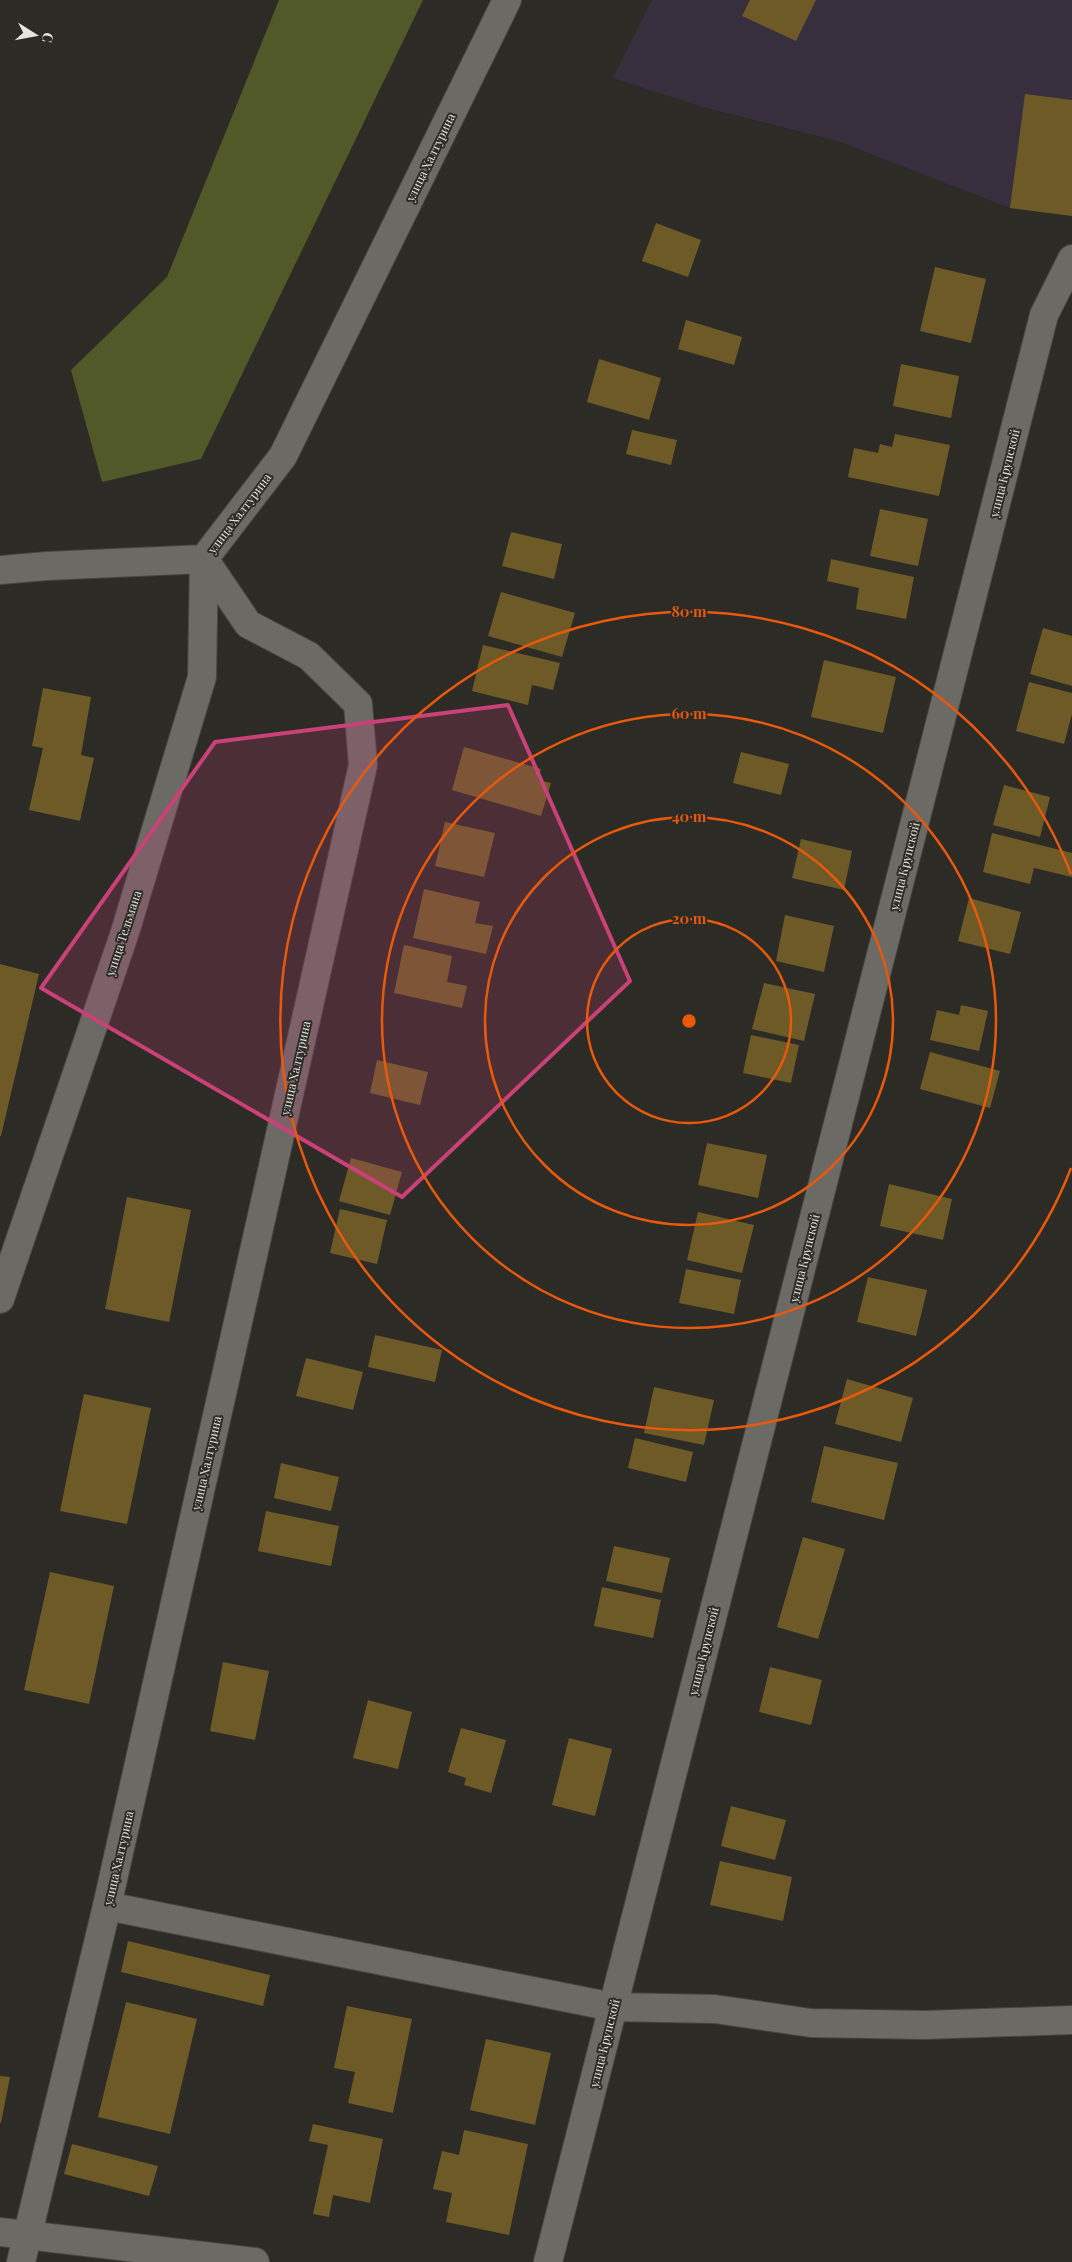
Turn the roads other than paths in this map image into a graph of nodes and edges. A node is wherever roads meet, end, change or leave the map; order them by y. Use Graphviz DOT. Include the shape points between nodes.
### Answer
graph roads {
  1 [pos="507,0"];
  2 [pos="1072,259"];
  3 [pos="204,560"];
  4 [pos="0,570"];
  5 [pos="0,1299"];
  6 [pos="107,1906"];
  7 [pos="613,2007"];
  8 [pos="1072,2020"];
  9 [pos="0,2232"];
  10 [pos="27,2235"];
  11 [pos="21,2262"];
  12 [pos="255,2262"];
  13 [pos="548,2262"];
  1 -- 3 [label="street, улица Халтурина" via="283,456"];
  2 -- 7 [label="street, улица Крупской" via="1044,315"];
  3 -- 4 [label="street"];
  3 -- 5 [label="street, улица Тельмана" via="202,677 125,932"];
  3 -- 6 [label="street, улица Халтурина" via="248,624 309,656 358,704 363,765"];
  6 -- 7 [label="street"];
  6 -- 10 [label="street, улица Халтурина"];
  7 -- 8 [label="street" via="715,2009 811,2023 924,2025"];
  7 -- 13 [label="street, улица Крупской"];
  9 -- 10 [label="street"];
  10 -- 11 [label="street, улица Халтурина"];
  10 -- 12 [label="street"];
}
